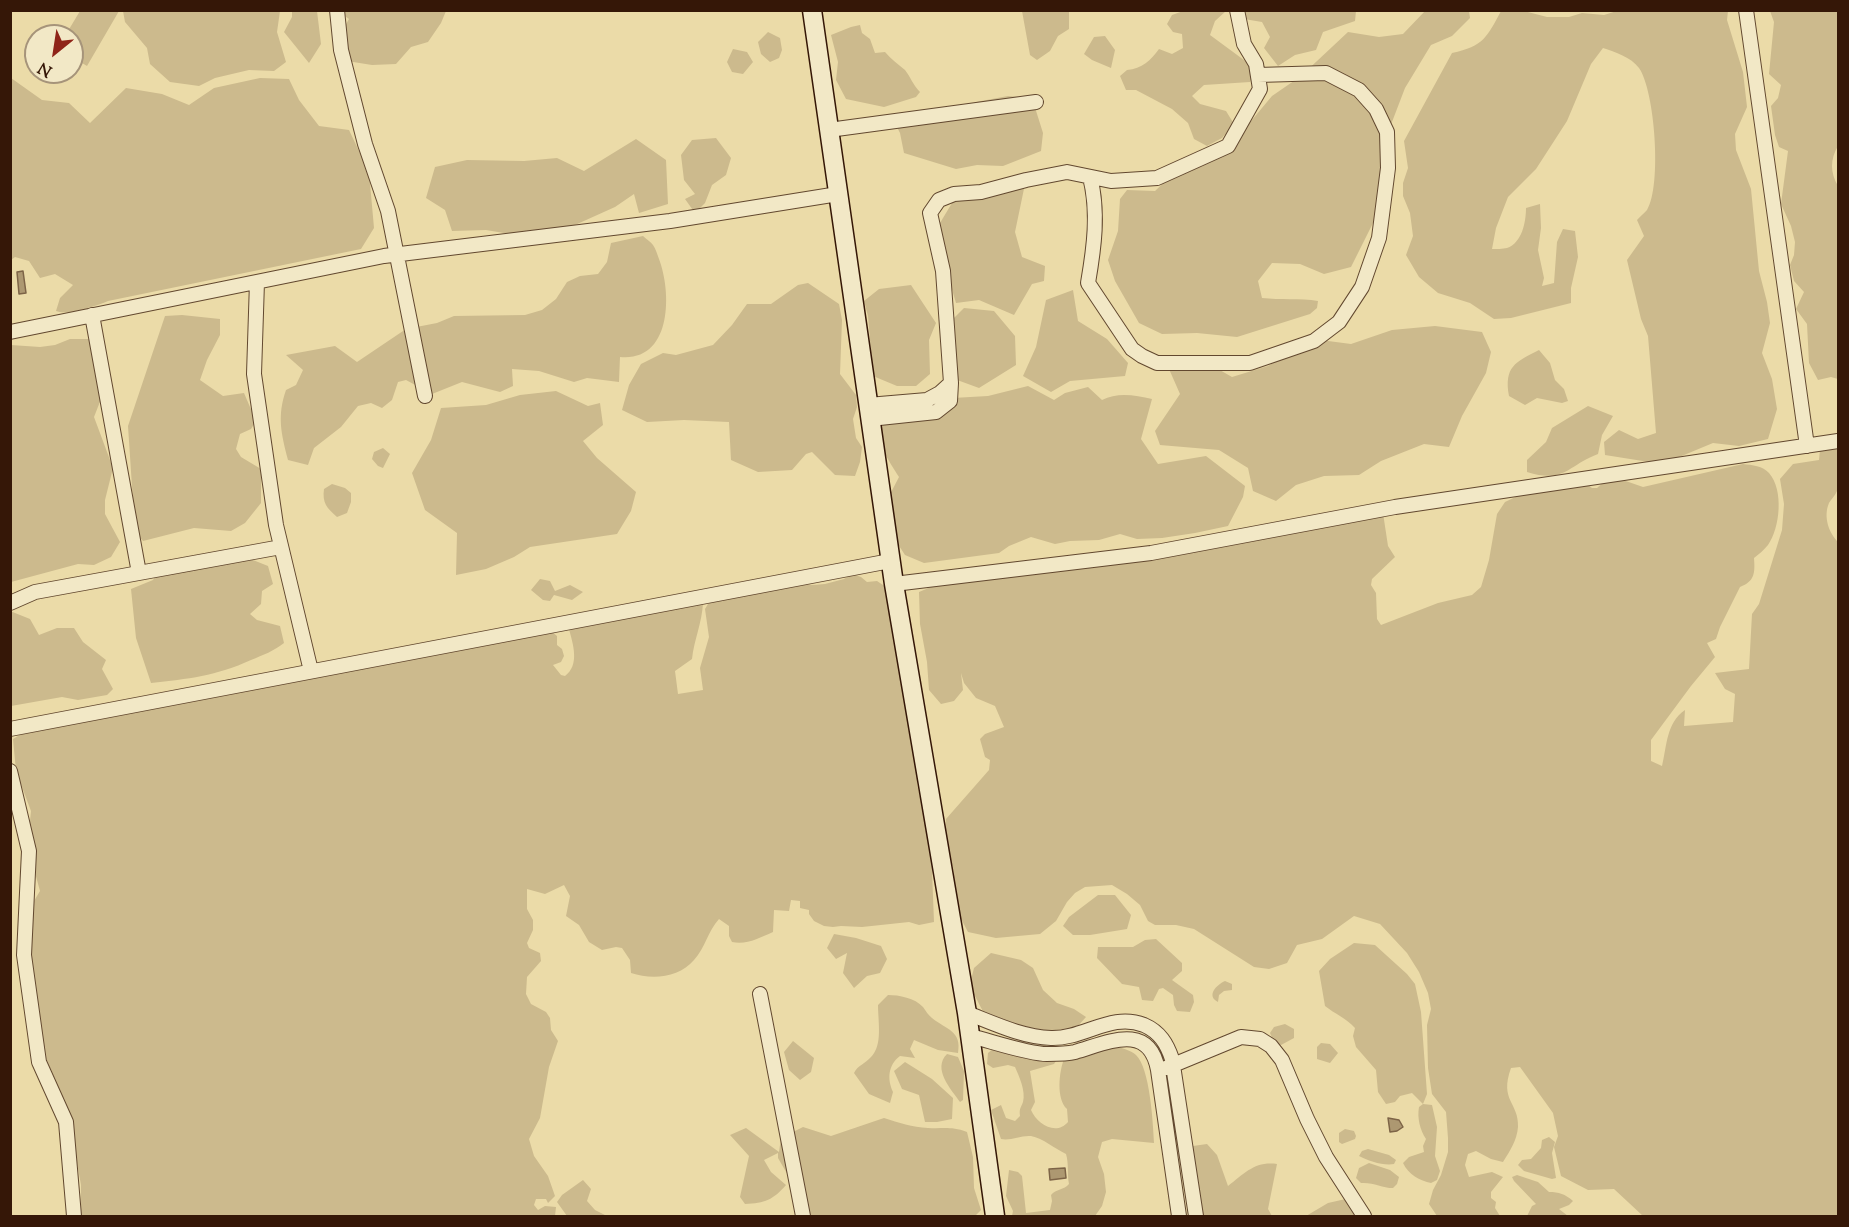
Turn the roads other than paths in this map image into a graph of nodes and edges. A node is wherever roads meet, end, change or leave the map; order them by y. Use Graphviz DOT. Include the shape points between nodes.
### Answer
graph roads {
  1 [pos="337,10"];
  2 [pos="812,10"];
  3 [pos="1237,10"];
  4 [pos="1746,10"];
  5 [pos="1258,75"];
  6 [pos="1036,102"];
  7 [pos="829,130"];
  8 [pos="1090,177"];
  9 [pos="838,194"];
  10 [pos="397,254"];
  11 [pos="257,282"];
  12 [pos="92,315"];
  13 [pos="10,333"];
  14 [pos="425,396"];
  15 [pos="869,412"];
  16 [pos="1839,441"];
  17 [pos="1808,446"];
  18 [pos="281,547"];
  19 [pos="890,561"];
  20 [pos="139,573"];
  21 [pos="894,584"];
  22 [pos="10,603"];
  23 [pos="311,671"];
  24 [pos="10,729"];
  25 [pos="10,771"];
  26 [pos="760,994"];
  27 [pos="967,1013"];
  28 [pos="970,1036"];
  29 [pos="1173,1067"];
  30 [pos="1158,1070"];
  31 [pos="75,1216"];
  32 [pos="803,1216"];
  33 [pos="995,1216"];
  34 [pos="1179,1216"];
  35 [pos="1196,1216"];
  36 [pos="1364,1216"];
  1 -- 10 [label="street" via="341,50"];
  2 -- 7 [label="street"];
  3 -- 5 [label="street" via="1244,44"];
  4 -- 17 [label="street"];
  5 -- 8 [label="street" via="1260,90 1228,146 1157,178 1112,181"];
  5 -- 8 [label="street" via="1326,73 1359,90 1376,110 1387,132 1388,168 1379,238 1362,287 1339,322 1314,341 1250,363 1157,363 1132,349 1088,284 1094,245"];
  6 -- 7 [label="street"];
  7 -- 9 [label="street"];
  8 -- 15 [label="street" via="1067,172 939,200 930,213 944,271 951,383 927,400"];
  9 -- 10 [label="street" via="670,221"];
  9 -- 15 [label="street"];
  10 -- 11 [label="street"];
  10 -- 14 [label="street"];
  11 -- 12 [label="street"];
  11 -- 18 [label="street" via="254,374"];
  12 -- 13 [label="street"];
  12 -- 20 [label="street"];
  15 -- 19 [label="street"];
  16 -- 17 [label="street"];
  17 -- 21 [label="street" via="1395,507 1150,553"];
  18 -- 20 [label="street"];
  18 -- 23 [label="street"];
  19 -- 21 [label="street"];
  19 -- 23 [label="street"];
  20 -- 22 [label="street" via="35,592"];
  21 -- 27 [label="street"];
  23 -- 24 [label="street"];
  25 -- 31 [label="street" via="29,851 24,955 39,1062 66,1122"];
  26 -- 32 [label="street"];
  27 -- 28 [label="street"];
  27 -- 29 [label="street" via="1035,1036 1053,1038 1132,1020 1151,1028 1166,1042"];
  28 -- 30 [label="street" via="1044,1054 1072,1053 1125,1038 1150,1049"];
  28 -- 33 [label="street"];
  29 -- 30 [label="street"];
  29 -- 35 [label="street"];
  29 -- 36 [label="street" via="1240,1037 1260,1039 1271,1046 1282,1060 1326,1157"];
  30 -- 34 [label="street"];
}
